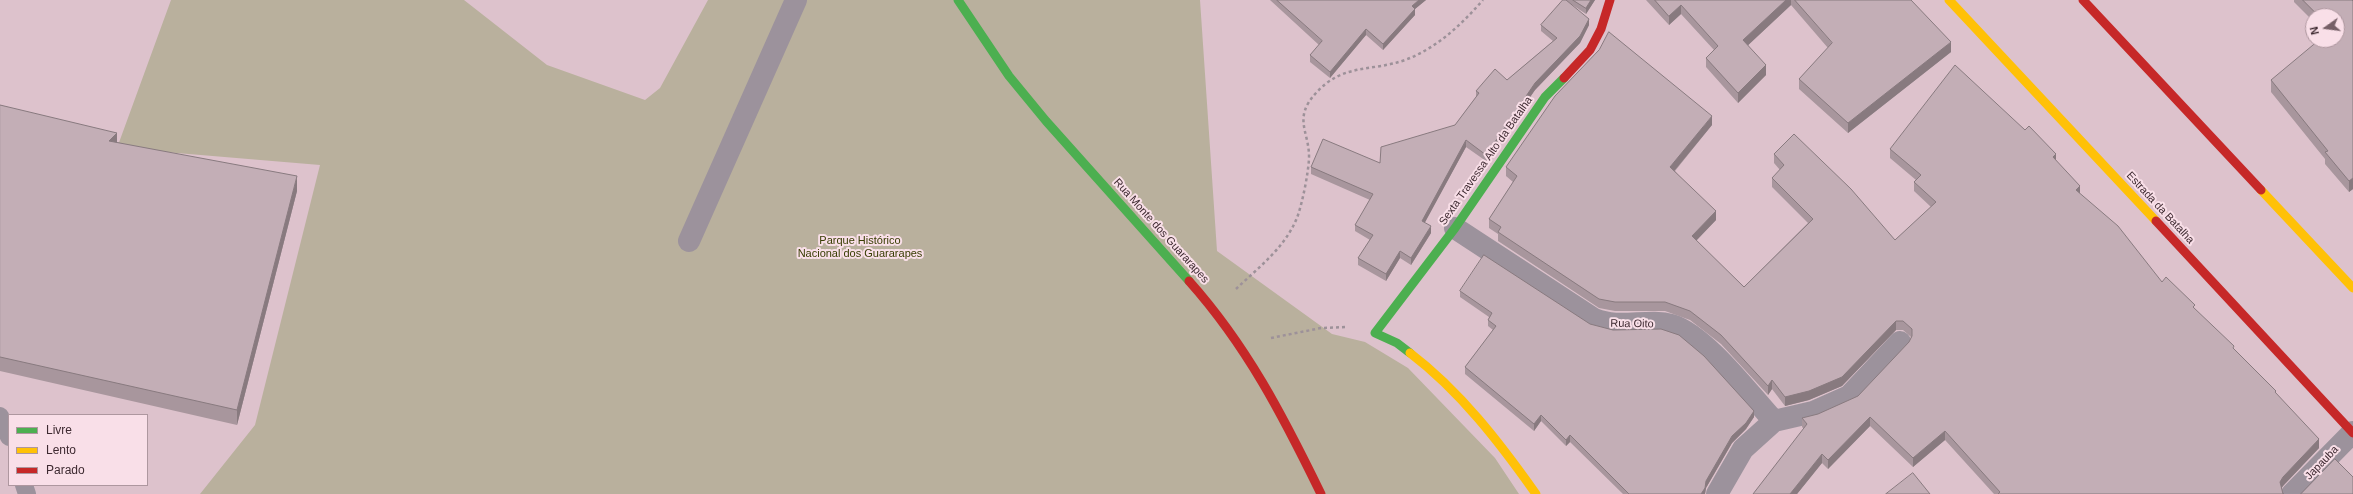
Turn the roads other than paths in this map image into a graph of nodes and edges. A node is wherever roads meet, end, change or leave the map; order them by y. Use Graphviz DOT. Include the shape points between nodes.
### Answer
graph roads {
  1 [pos="796,0"];
  2 [pos="958,0"];
  3 [pos="1610,0"];
  4 [pos="1949,0"];
  5 [pos="2083,0"];
  6 [pos="1455,228"];
  7 [pos="689,241"];
  8 [pos="2353,288"];
  9 [pos="1900,342"];
  10 [pos="0,416"];
  11 [pos="1774,421"];
  12 [pos="2353,432"];
  13 [pos="8,435"];
  14 [pos="1321,494"];
  15 [pos="1536,494"];
  16 [pos="1717,494"];
  17 [pos="2292,494"];
  1 -- 7 [label="street"];
  2 -- 14 [label="main road, Rua Monte dos Guararapes" via="1009,76 1214,309 1240,344 1286,422"];
  3 -- 6 [label="main road, Sexta Travessa Alto da Batalha" via="1590,50 1545,97"];
  4 -- 12 [label="main road, Estrada da Batalha"];
  5 -- 8 [label="main road"];
  6 -- 11 [label="street, Rua Oito" via="1607,325 1671,325 1688,332"];
  6 -- 15 [label="main road, Sexta Travessa Alto da Batalha" via="1375,333 1398,344 1418,360 1461,402"];
  9 -- 11 [label="street" via="1849,396 1813,412"];
  10 -- 13 [label="lane"];
  11 -- 16 [label="street" via="1743,449"];
  12 -- 17 [label="street, Japauba"];
}
